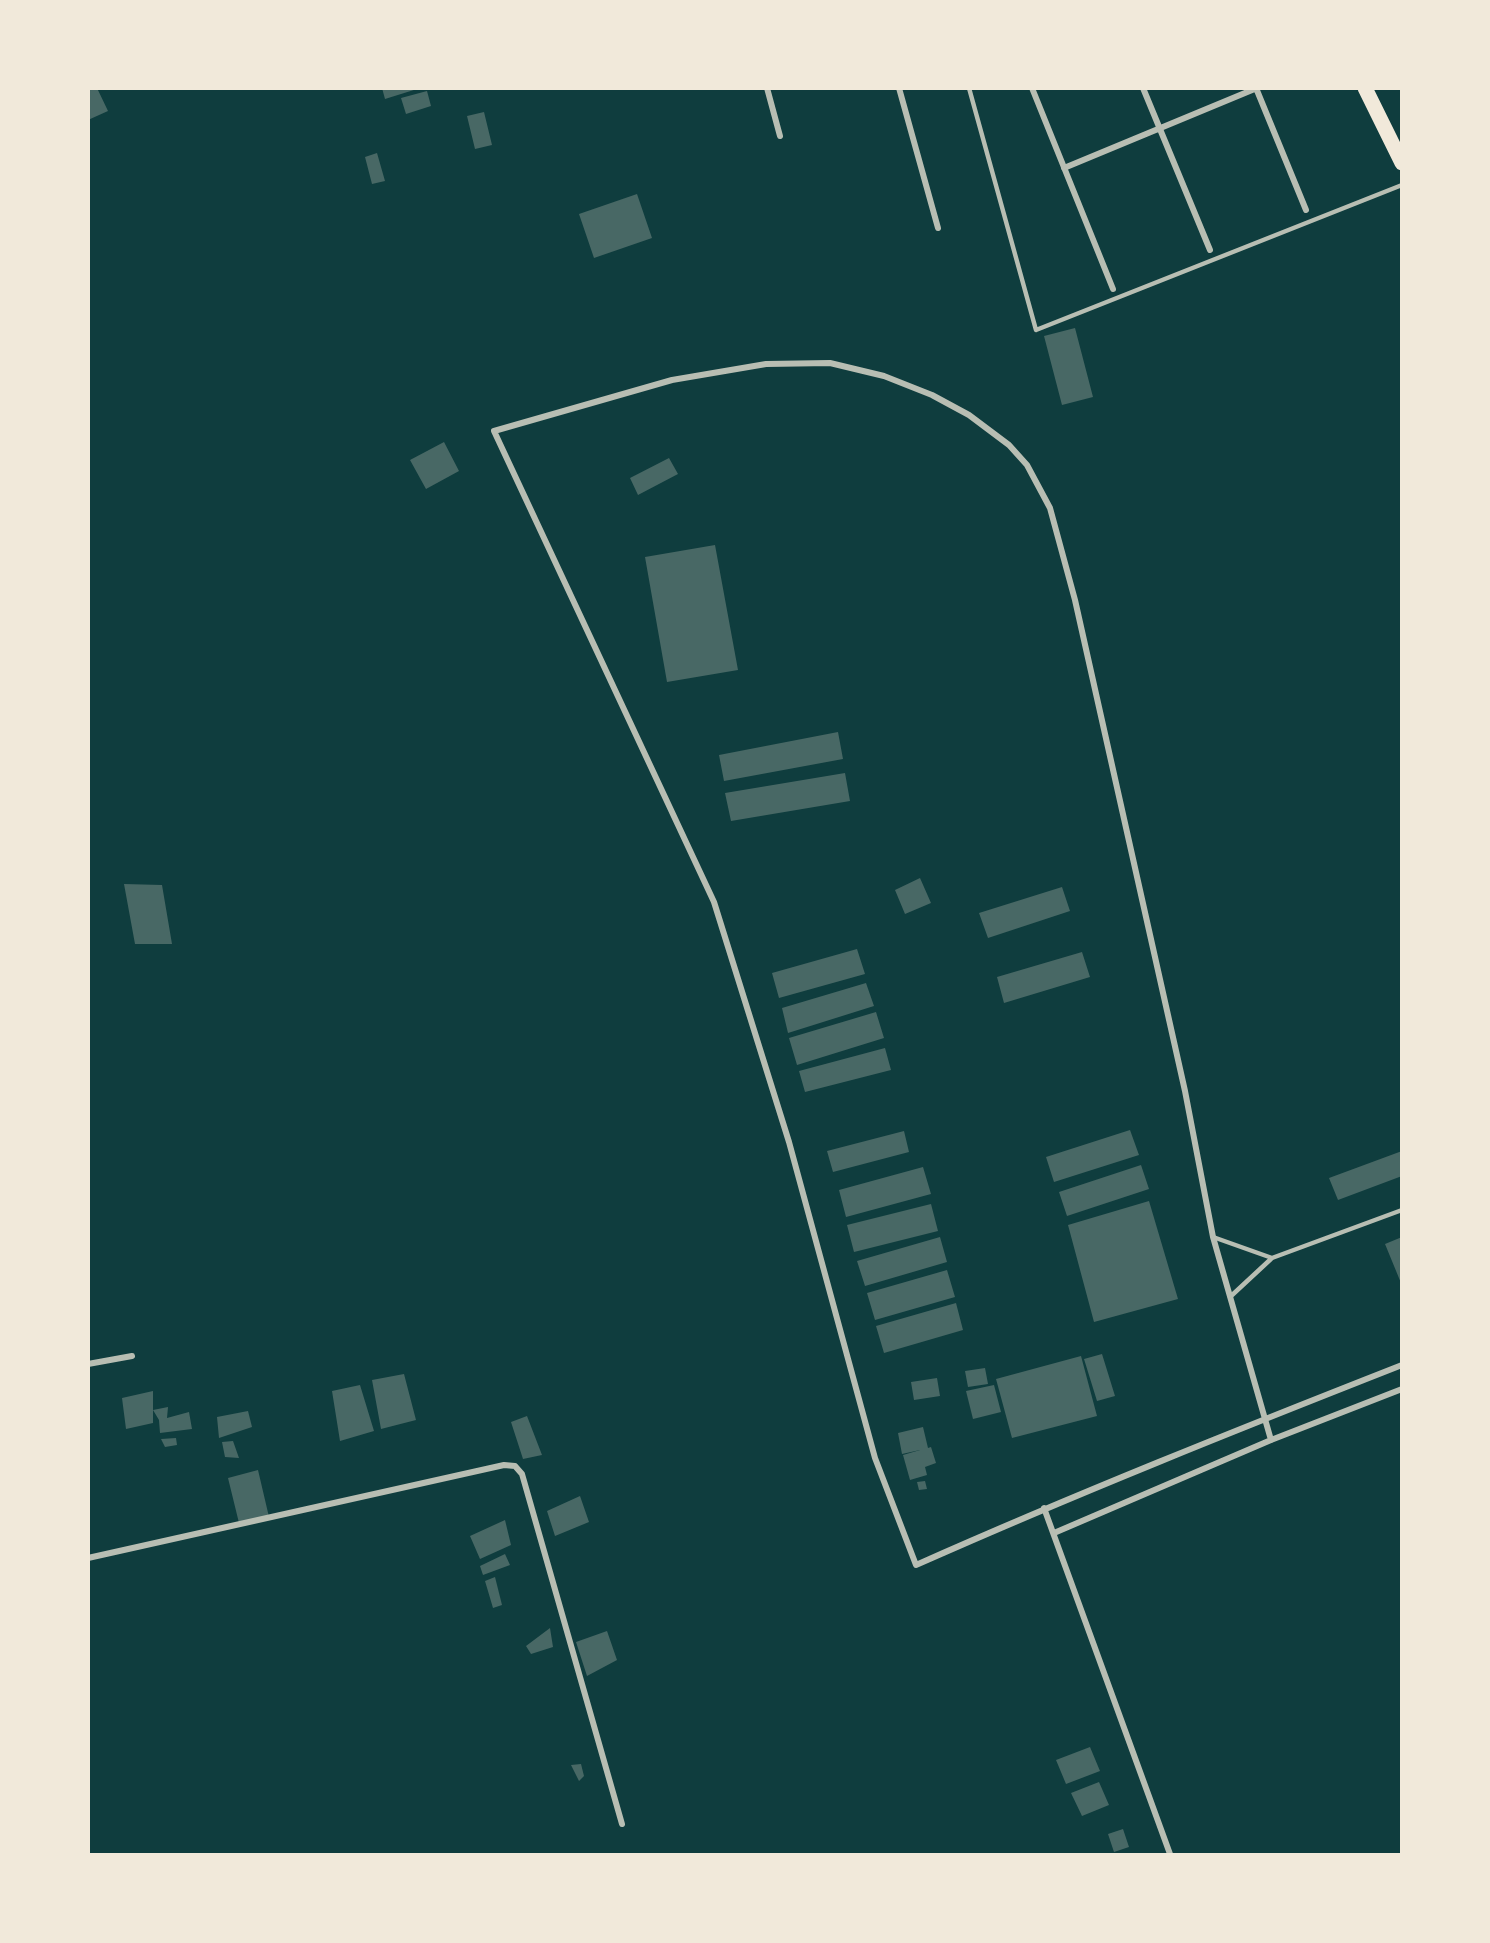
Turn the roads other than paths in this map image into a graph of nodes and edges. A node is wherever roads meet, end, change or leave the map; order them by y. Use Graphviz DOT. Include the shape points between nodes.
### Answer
graph roads {
  1 [pos="767,88"];
  2 [pos="899,88"];
  3 [pos="969,88"];
  4 [pos="1032,88"];
  5 [pos="1143,88"];
  6 [pos="1365,88"];
  7 [pos="1257,89"];
  8 [pos="1160,128"];
  9 [pos="780,136"];
  10 [pos="1401,163"];
  11 [pos="1064,168"];
  12 [pos="1401,185"];
  13 [pos="1306,210"];
  14 [pos="938,228"];
  15 [pos="1210,250"];
  16 [pos="1113,289"];
  17 [pos="1401,1210"];
  18 [pos="1213,1237"];
  19 [pos="1272,1258"];
  20 [pos="1230,1297"];
  21 [pos="132,1356"];
  22 [pos="88,1364"];
  23 [pos="1401,1365"];
  24 [pos="1401,1389"];
  25 [pos="1265,1419"];
  26 [pos="1271,1440"];
  27 [pos="1044,1508"];
  28 [pos="1054,1533"];
  29 [pos="88,1558"];
  30 [pos="622,1824"];
  31 [pos="1170,1854"];
  1 -- 9 [label="street"];
  2 -- 14 [label="street"];
  3 -- 12 [label="lane" via="1036,330"];
  4 -- 11 [label="street"];
  5 -- 8 [label="street"];
  6 -- 10 [label="main road"];
  7 -- 8 [label="street"];
  7 -- 13 [label="street"];
  8 -- 11 [label="street"];
  8 -- 15 [label="street"];
  11 -- 16 [label="street"];
  17 -- 19 [label="lane"];
  18 -- 19 [label="lane"];
  18 -- 20 [label="street"];
  18 -- 27 [label="street" via="1185,1091 1076,600 1050,508 1027,465 1010,445 969,415 932,395 884,376 830,363 766,364 672,380 495,431 714,902 789,1142 875,1458 916,1565"];
  19 -- 20 [label="lane"];
  20 -- 25 [label="street"];
  21 -- 22 [label="street"];
  23 -- 25 [label="street"];
  24 -- 26 [label="street"];
  25 -- 26 [label="street"];
  25 -- 27 [label="street"];
  26 -- 28 [label="street"];
  27 -- 28 [label="street"];
  28 -- 31 [label="street"];
  29 -- 30 [label="street" via="504,1465 515,1466 522,1474"];
}
